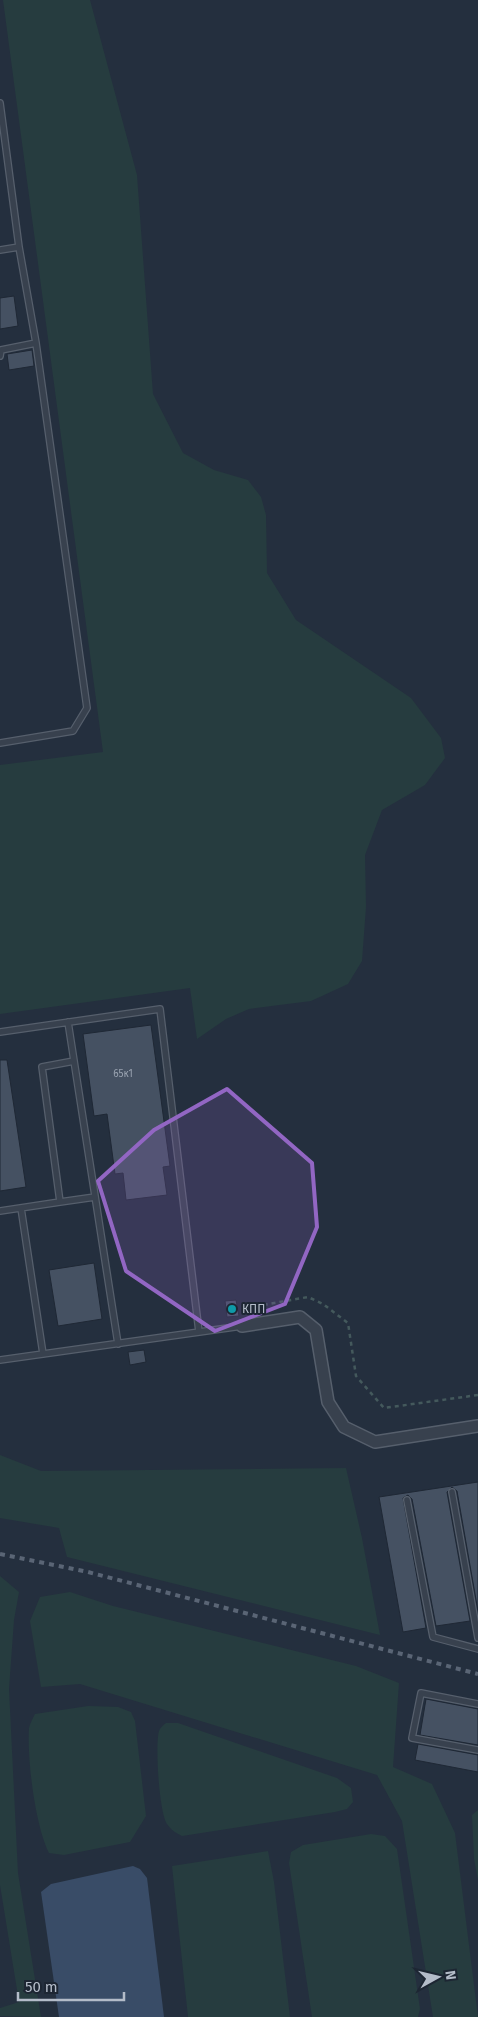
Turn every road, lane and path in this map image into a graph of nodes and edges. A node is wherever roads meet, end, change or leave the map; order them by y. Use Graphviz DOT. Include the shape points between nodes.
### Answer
graph roads {
  1 [pos="0,103"];
  2 [pos="19,247"];
  3 [pos="0,250"];
  4 [pos="36,343"];
  5 [pos="0,356"];
  6 [pos="0,743"];
  7 [pos="68,1022"];
  8 [pos="0,1032"];
  9 [pos="74,1061"];
  10 [pos="95,1197"];
  11 [pos="60,1202"];
  12 [pos="21,1208"];
  13 [pos="0,1211"];
  14 [pos="243,1326"];
  15 [pos="199,1332"];
  16 [pos="118,1344"];
  17 [pos="43,1354"];
  18 [pos="0,1360"];
  19 [pos="478,1395"];
  20 [pos="478,1426"];
  21 [pos="452,1492"];
  22 [pos="408,1500"];
  23 [pos="478,1638"];
  24 [pos="478,1649"];
  25 [pos="478,1704"];
  26 [pos="478,1750"];
  1 -- 2 [label="lane"];
  2 -- 3 [label="lane"];
  2 -- 4 [label="lane"];
  4 -- 5 [label="lane" via="1,350"];
  4 -- 6 [label="lane" via="87,708 73,731"];
  7 -- 8 [label="lane"];
  7 -- 9 [label="lane"];
  7 -- 15 [label="lane" via="160,1009"];
  9 -- 10 [label="lane"];
  9 -- 11 [label="lane" via="42,1068"];
  10 -- 11 [label="lane"];
  10 -- 16 [label="lane"];
  11 -- 12 [label="lane"];
  12 -- 13 [label="lane"];
  12 -- 17 [label="lane"];
  14 -- 15 [label="lane"];
  14 -- 19 [label="path" via="246,1308 308,1298 323,1304 348,1324 356,1376 384,1408"];
  14 -- 20 [label="street" via="300,1317 316,1330 328,1402 344,1427 375,1442"];
  15 -- 16 [label="lane"];
  16 -- 17 [label="lane"];
  17 -- 18 [label="lane"];
  21 -- 23 [label="lane"];
  22 -- 24 [label="lane" via="433,1637"];
  25 -- 26 [label="lane" via="421,1693 412,1738"];
}
